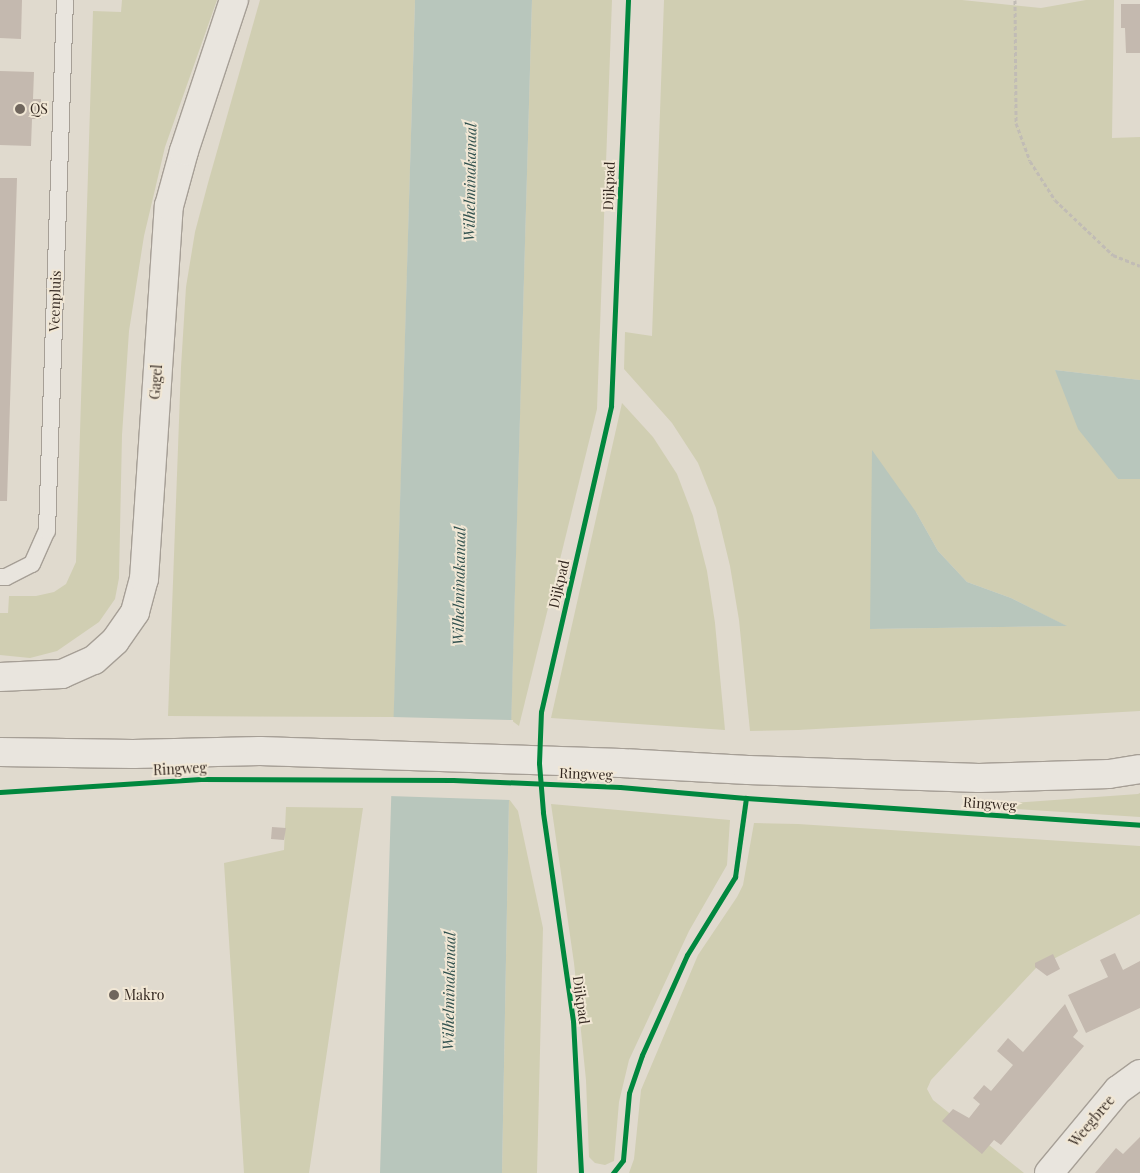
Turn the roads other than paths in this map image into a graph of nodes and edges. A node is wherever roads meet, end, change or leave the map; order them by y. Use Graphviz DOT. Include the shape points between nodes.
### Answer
graph roads {
  1 [pos="65,0"];
  2 [pos="234,0"];
  3 [pos="0,577"];
  4 [pos="0,677"];
  5 [pos="0,752"];
  6 [pos="1140,769"];
  7 [pos="1140,1074"];
  8 [pos="1049,1173"];
  1 -- 3 [label="lane, Veenpluis" via="47,531 32,564 6,578"];
  2 -- 4 [label="main road, Gagel" via="184,151 170,206 144,579 135,612 115,641 94,660 62,674"];
  5 -- 6 [label="main road, Ringweg" via="133,754 260,751 979,778 1109,774"];
  7 -- 8 [label="main road, Weegbree" via="1118,1090"];
}
